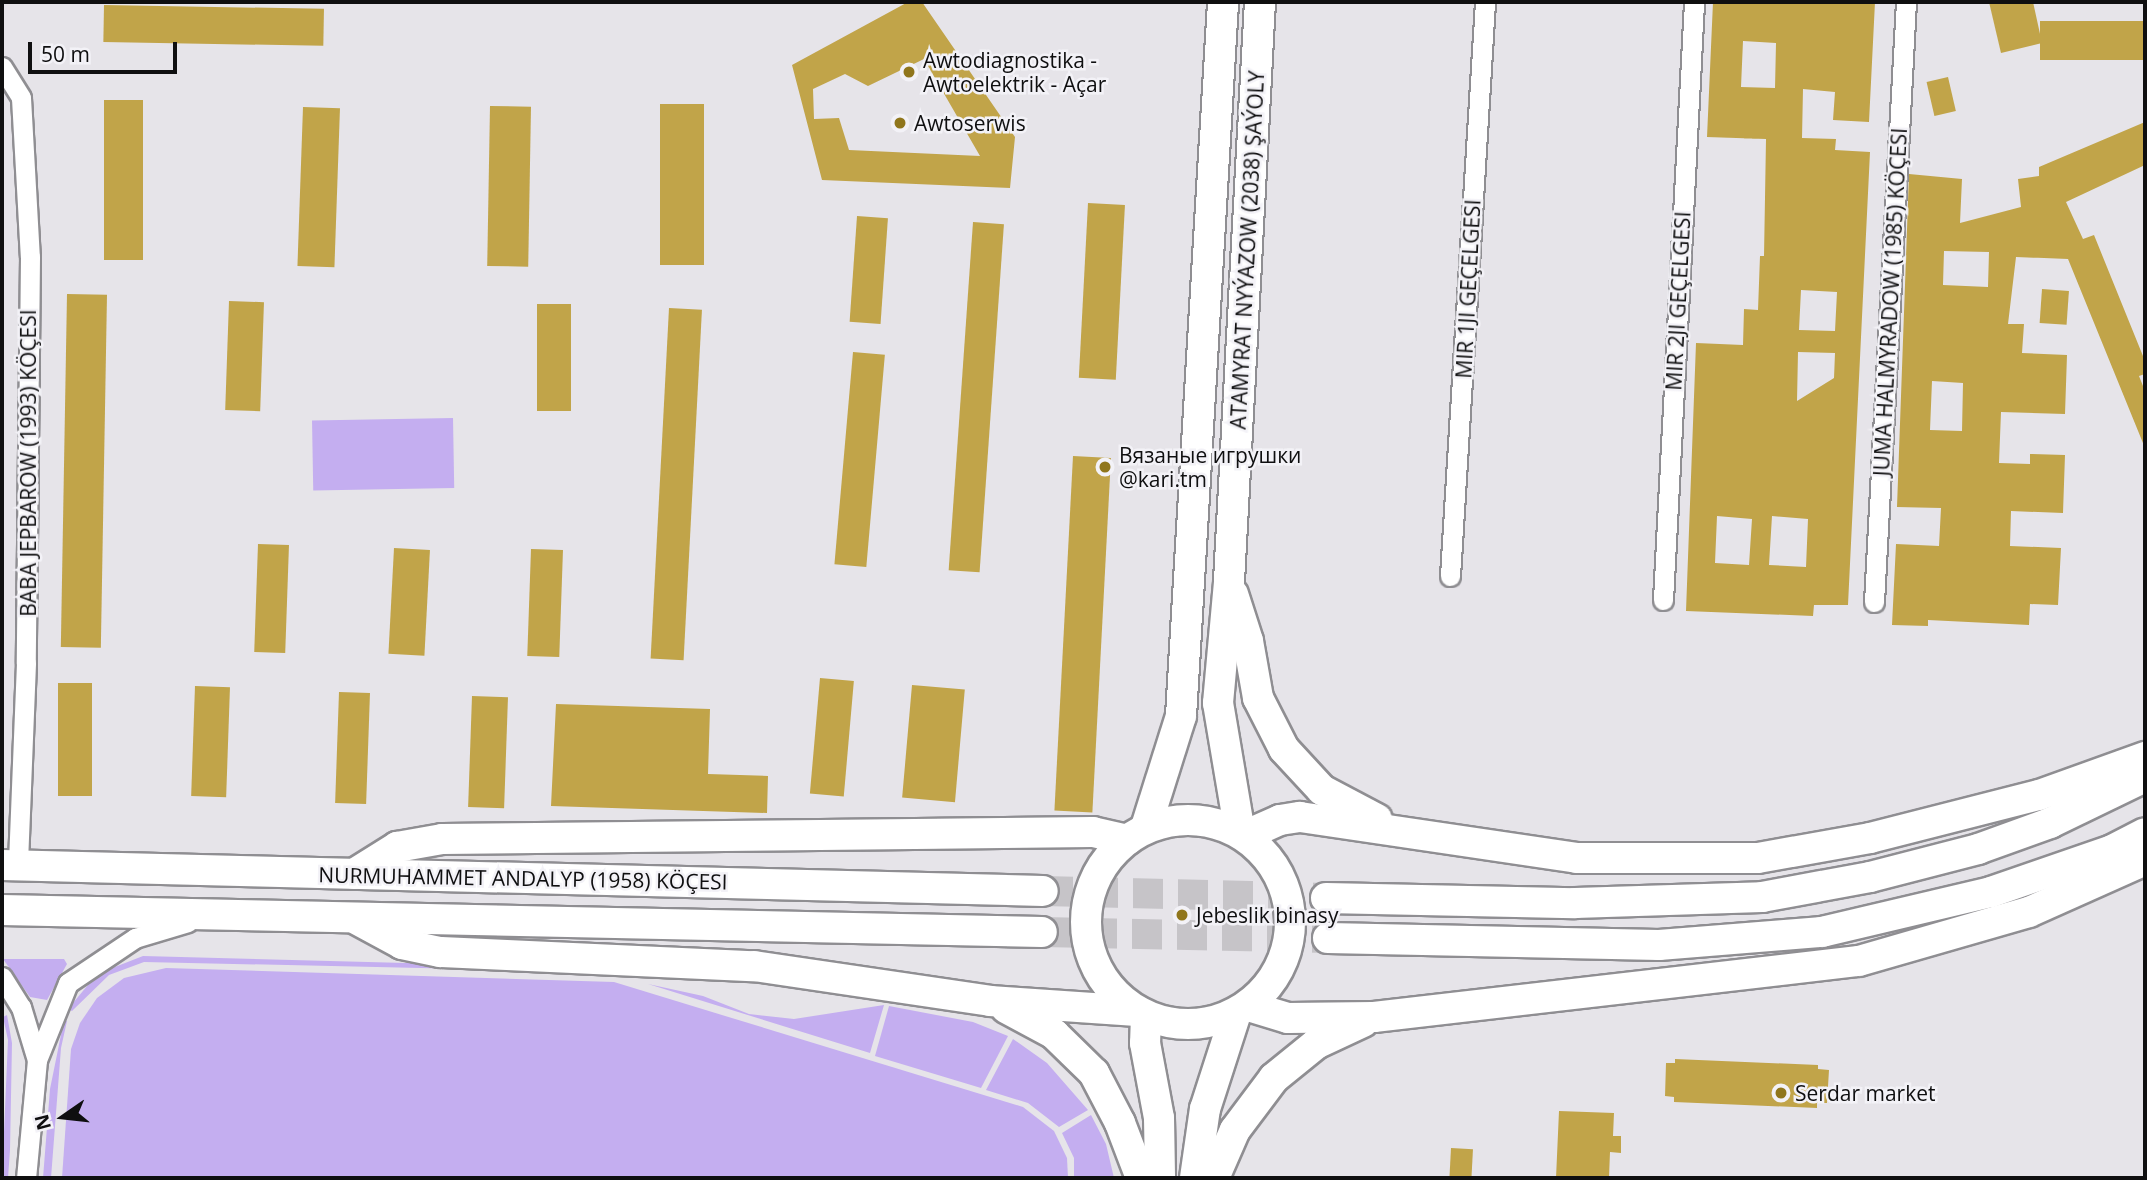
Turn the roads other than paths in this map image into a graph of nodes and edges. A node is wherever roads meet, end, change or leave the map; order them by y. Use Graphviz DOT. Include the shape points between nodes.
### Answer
graph roads {
  1 [pos="1223,2"];
  2 [pos="1260,2"];
  3 [pos="1485,2"];
  4 [pos="1693,2"];
  5 [pos="1906,2"];
  6 [pos="2,67"];
  7 [pos="1450,576"];
  8 [pos="1229,582"];
  9 [pos="1663,600"];
  10 [pos="1874,602"];
  11 [pos="2145,757"];
  12 [pos="2145,777"];
  13 [pos="1393,827"];
  14 [pos="1137,833"];
  15 [pos="2145,833"];
  16 [pos="1242,834"];
  17 [pos="2145,860"];
  18 [pos="10,865"];
  19 [pos="354,874"];
  20 [pos="1043,891"];
  21 [pos="1326,898"];
  22 [pos="2,909"];
  23 [pos="225,914"];
  24 [pos="352,917"];
  25 [pos="1042,932"];
  26 [pos="1328,938"];
  27 [pos="2,977"];
  28 [pos="990,1001"];
  29 [pos="1242,1009"];
  30 [pos="1142,1013"];
  31 [pos="1374,1017"];
  32 [pos="37,1060"];
  33 [pos="26,1178"];
  34 [pos="1142,1178"];
  35 [pos="1160,1178"];
  36 [pos="1195,1178"];
  37 [pos="1214,1178"];
  1 -- 14 [label="main road, ATAMYRAT NYÝAZOW (2038) ŞAÝOLY" via="1181,716"];
  2 -- 8 [label="main road, ATAMYRAT NYÝAZOW (2038) ŞAÝOLY"];
  3 -- 7 [label="street, MIR 1JI GEÇELGESI"];
  4 -- 9 [label="street, MIR 2JI GEÇELGESI"];
  5 -- 10 [label="street, JUMA HALMYRADOW (1985) KÖÇESI"];
  6 -- 18 [label="street, BABA JEPBAROW (1993) KÖÇESI" via="21,98 30,257 26,663"];
  8 -- 13 [label="main road" via="1248,641 1258,698 1284,749 1322,790"];
  8 -- 16 [label="main road, ATAMYRAT NYÝAZOW (2038) ŞAÝOLY" via="1218,703"];
  11 -- 13 [label="main road" via="2039,795 1870,838 1758,858 1576,858"];
  12 -- 21 [label="main road" via="2050,823 1978,849 1870,877 1762,897 1575,904"];
  13 -- 16 [label="main road" via="1300,817"];
  14 -- 16 [label="main road" via="1197,819"];
  14 -- 19 [label="main road" via="442,839 397,847"];
  14 -- 30 [label="main road" via="1095,878 1086,920 1095,963 1120,998"];
  15 -- 26 [label="main road" via="2112,850 1991,892 1822,932 1659,945"];
  16 -- 29 [label="main road" via="1278,872 1291,920 1280,968"];
  17 -- 31 [label="main road" via="2029,912 1859,961"];
  18 -- 19 [label="main road, NURMUHAMMET ANDALYP (1958) KÖÇESI"];
  19 -- 20 [label="main road, NURMUHAMMET ANDALYP (1958) KÖÇESI"];
  22 -- 23 [label="main road, NURMUHAMMET ANDALYP (1958) KÖÇESI"];
  23 -- 24 [label="main road, NURMUHAMMET ANDALYP (1958) KÖÇESI"];
  23 -- 32 [label="street, NURMUHAMMET ANDALYP (1958) KÖÇESI" via="135,938 90,965 68,983"];
  24 -- 25 [label="main road, NURMUHAMMET ANDALYP (1958) KÖÇESI"];
  24 -- 28 [label="main road" via="402,944 440,952 754,965"];
  27 -- 32 [label="street" via="21,1007"];
  28 -- 30 [label="main road"];
  28 -- 34 [label="main road" via="1048,1029 1088,1066 1121,1123"];
  29 -- 30 [label="main road" via="1193,1024"];
  29 -- 31 [label="main road" via="1288,1018"];
  29 -- 36 [label="main road" via="1205,1109"];
  30 -- 35 [label="main road" via="1159,1118"];
  31 -- 37 [label="main road" via="1316,1044 1274,1078 1235,1130"];
  32 -- 33 [label="street"];
}
